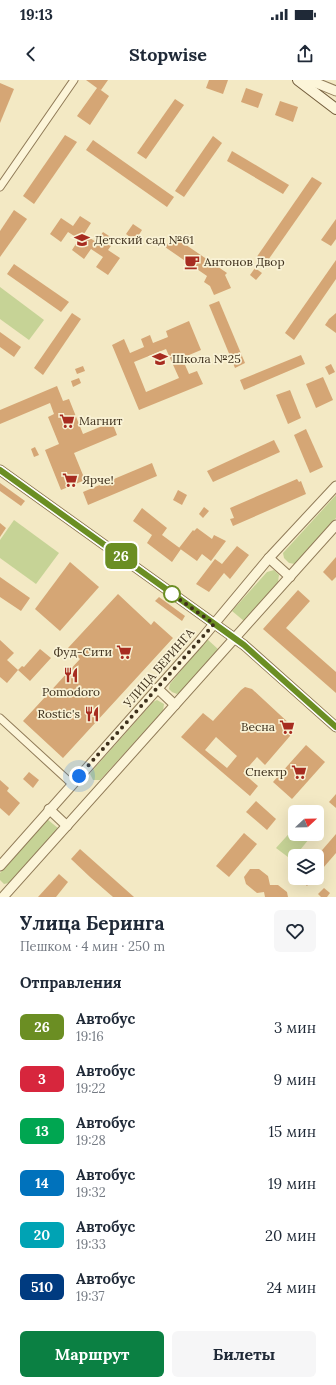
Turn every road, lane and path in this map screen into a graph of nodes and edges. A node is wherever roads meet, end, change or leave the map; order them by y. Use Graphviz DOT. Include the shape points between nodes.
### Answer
graph roads {
  1 [pos="74,80"];
  2 [pos="298,80"];
  3 [pos="308,80"];
  4 [pos="336,90"];
  5 [pos="336,109"];
  6 [pos="0,187"];
  7 [pos="0,470"];
  8 [pos="336,486"];
  9 [pos="336,525"];
  10 [pos="269,558"];
  11 [pos="290,577"];
  12 [pos="214,624"];
  13 [pos="235,638"];
  14 [pos="157,688"];
  15 [pos="175,705"];
  16 [pos="0,718"];
  17 [pos="336,727"];
  18 [pos="72,784"];
  19 [pos="49,809"];
  20 [pos="67,826"];
  21 [pos="0,866"];
  22 [pos="3,892"];
  1 -- 6 [label="street"];
  2 -- 5 [label="main road"];
  3 -- 4 [label="street"];
  7 -- 12 [label="street"];
  8 -- 10 [label="street, УЛИЦА БЕРИНГА"];
  9 -- 11 [label="street"];
  10 -- 11 [label="street"];
  10 -- 12 [label="street, УЛИЦА БЕРИНГА"];
  11 -- 13 [label="street"];
  12 -- 13 [label="street"];
  12 -- 14 [label="street, УЛИЦА БЕРИНГА"];
  13 -- 15 [label="street"];
  13 -- 17 [label="street"];
  14 -- 15 [label="street"];
  14 -- 18 [label="street, УЛИЦА БЕРИНГА"];
  15 -- 20 [label="street"];
  16 -- 18 [label="street"];
  18 -- 19 [label="street, УЛИЦА БЕРИНГА"];
  19 -- 20 [label="street"];
  19 -- 21 [label="street, УЛИЦА БЕРИНГА"];
  20 -- 22 [label="street"];
}
